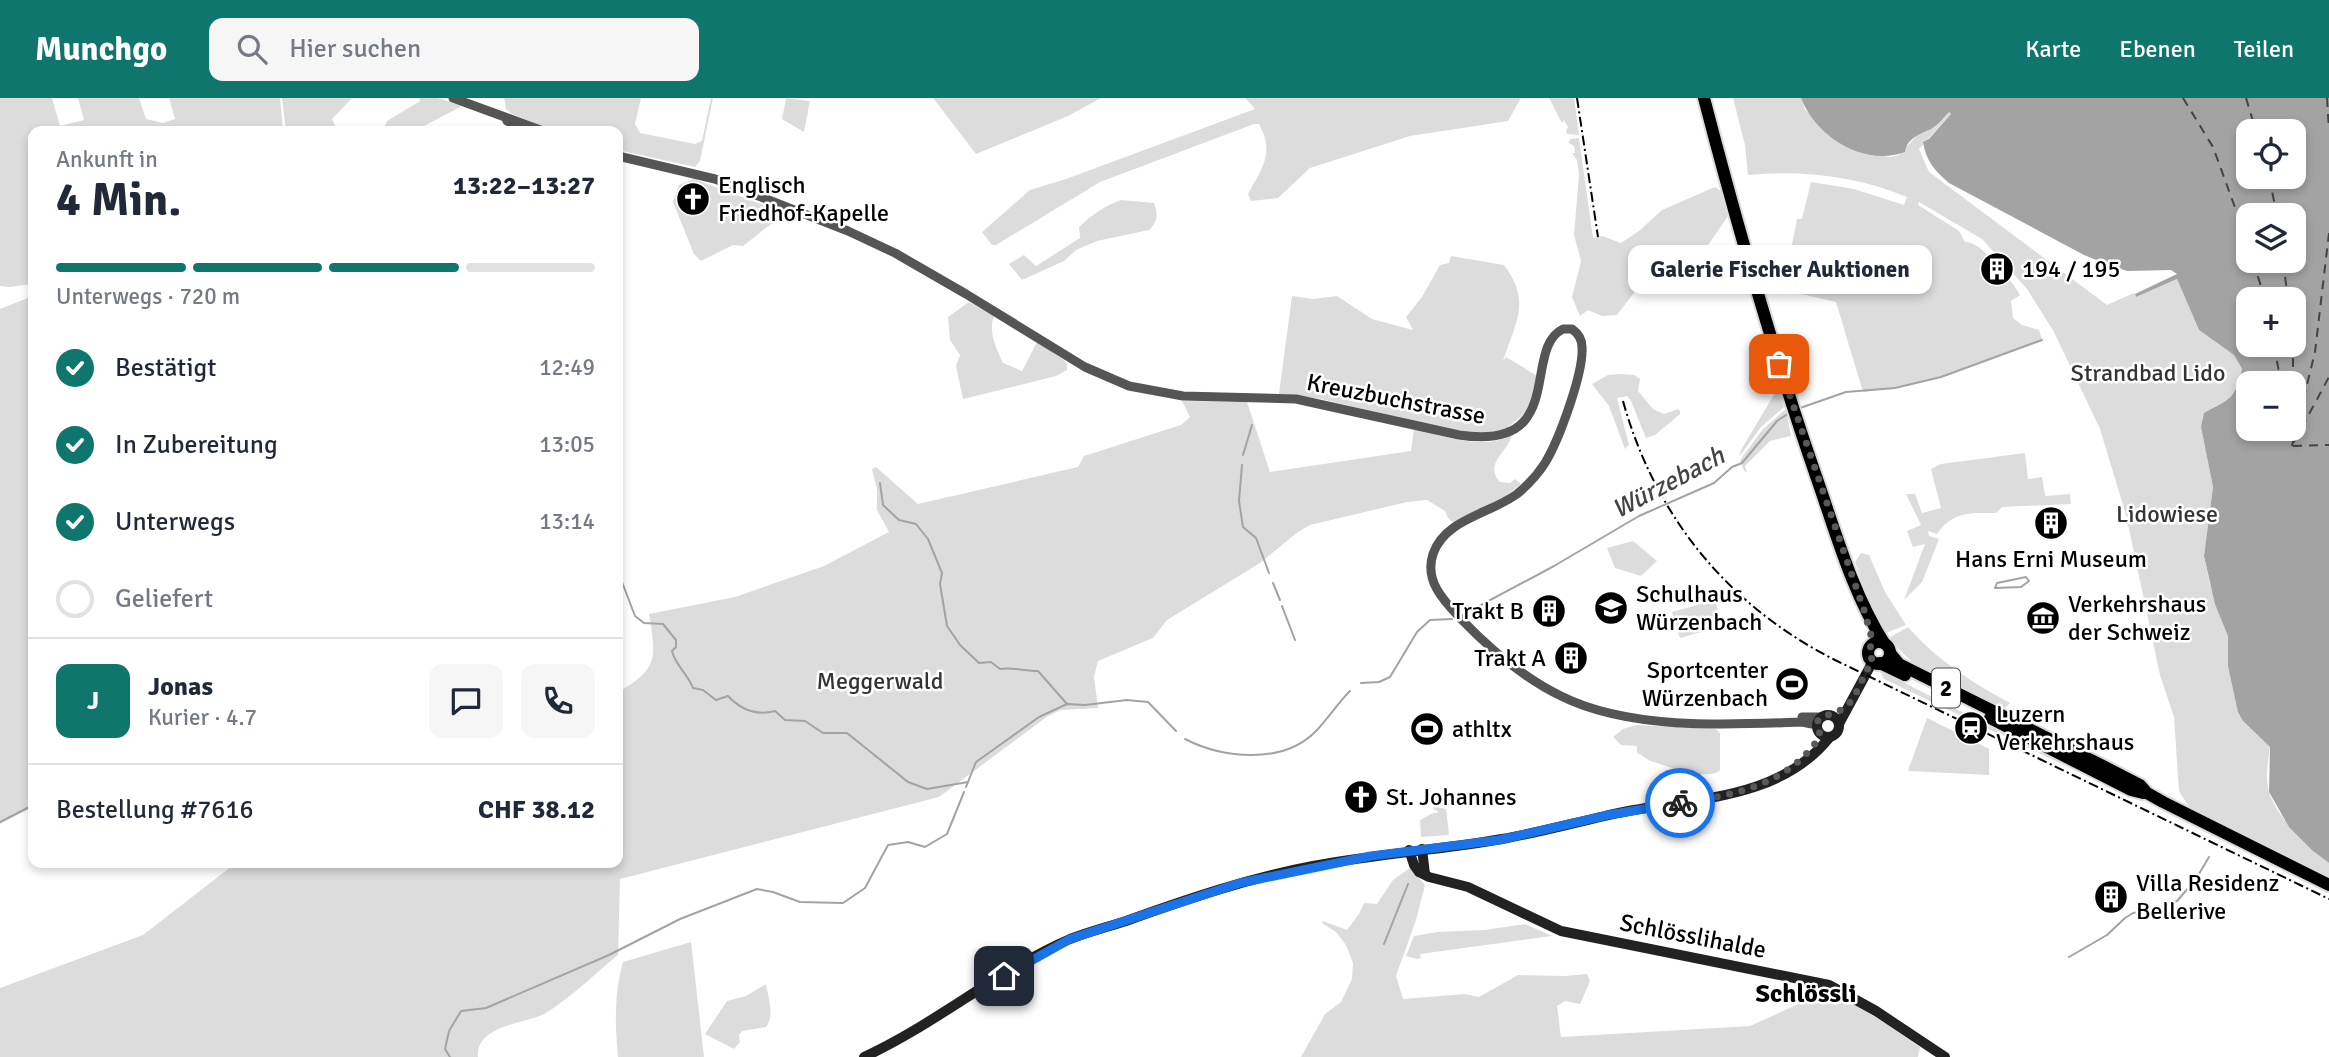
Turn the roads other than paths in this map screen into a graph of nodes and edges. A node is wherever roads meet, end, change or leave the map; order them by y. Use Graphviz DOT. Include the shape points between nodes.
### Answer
graph roads {
  1 [pos="453,98"];
  2 [pos="1704,98"];
  3 [pos="500,116"];
  4 [pos="518,126"];
  5 [pos="531,126"];
  6 [pos="623,157"];
  7 [pos="1882,647"];
  8 [pos="1876,662"];
  9 [pos="1826,726"];
  10 [pos="2147,793"];
  11 [pos="1422,849"];
  12 [pos="1409,850"];
  13 [pos="1425,874"];
  14 [pos="2329,884"];
  15 [pos="864,1057"];
  16 [pos="1945,1057"];
  1 -- 3 [label="street"];
  2 -- 7 [label="main road" via="1793,411 1865,613"];
  3 -- 4 [label="street"];
  3 -- 5 [label="street"];
  6 -- 9 [label="street, Kreuzbuchstrasse" via="715,179 848,231 970,296 1085,367 1158,393 1296,399 1459,435 1495,436 1518,425 1531,410 1554,335 1563,329 1575,331 1582,346 1580,365 1545,463 1517,493 1458,524 1436,547 1433,579 1443,600 1536,682 1595,709 1654,720"];
  7 -- 8 [label="main road" via="1886,661"];
  7 -- 8 [label="main road" via="1869,654"];
  7 -- 10 [label="main road, 2" via="1899,664 2112,770"];
  8 -- 9 [label="main road" via="1850,703"];
  8 -- 10 [label="main road, 2" via="2131,790"];
  9 -- 11 [label="main road" via="1805,761 1729,795 1608,815 1499,840"];
  10 -- 14 [label="main road, 2"];
  11 -- 12 [label="main road"];
  11 -- 13 [label="main road"];
  12 -- 13 [label="main road" via="1414,865"];
  12 -- 15 [label="main road" via="1240,883 1070,939"];
  13 -- 16 [label="main road, Schlösslihalde" via="1468,887 1571,934 1829,985"];
}
